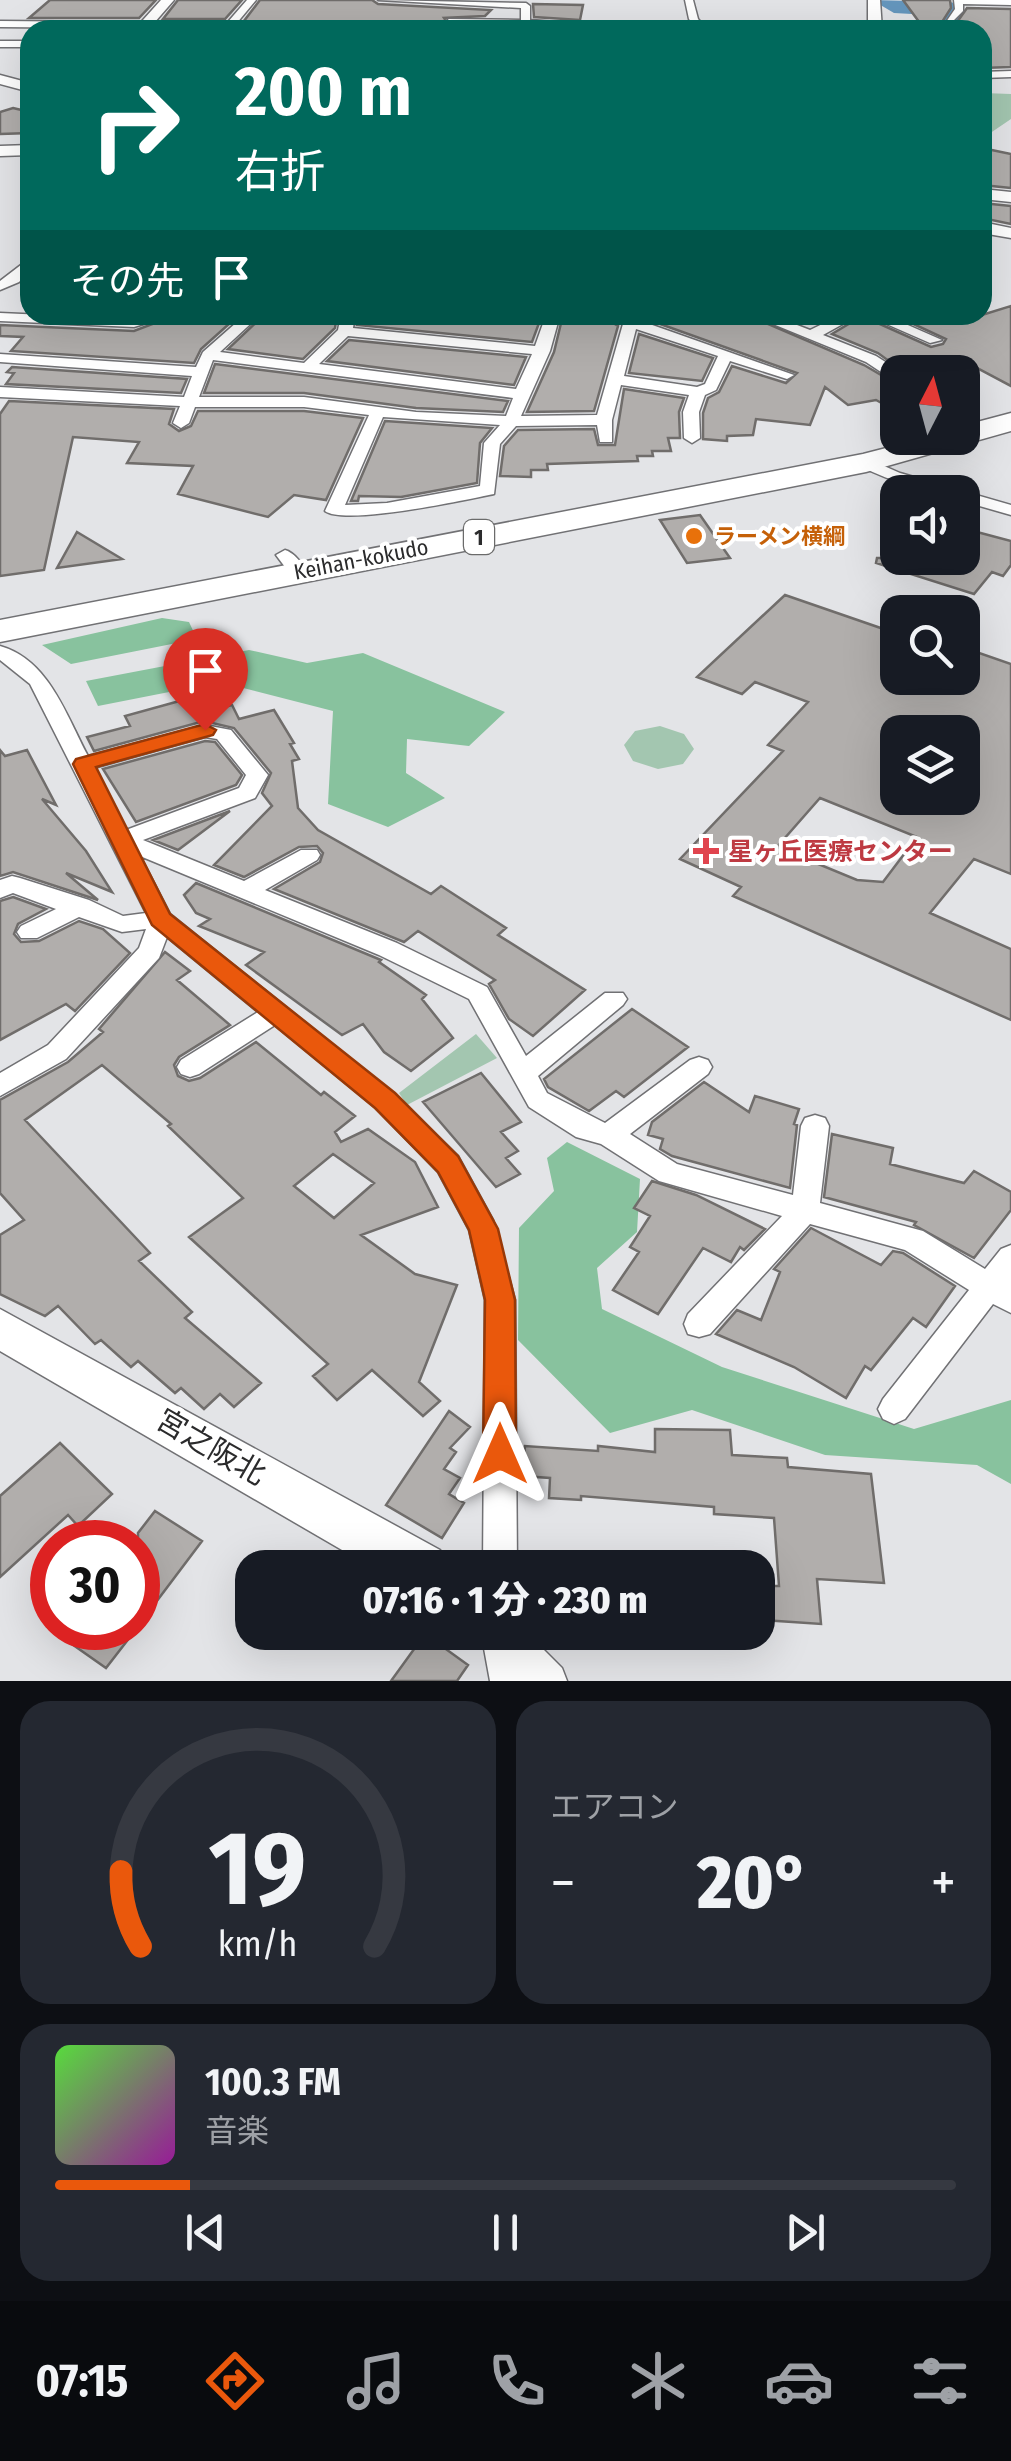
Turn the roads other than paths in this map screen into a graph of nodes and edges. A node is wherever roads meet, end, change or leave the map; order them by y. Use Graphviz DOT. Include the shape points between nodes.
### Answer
graph roads {
  1 [pos="168,0"];
  2 [pos="252,0"];
  3 [pos="382,0"];
  4 [pos="474,0"];
  5 [pos="958,0"];
  6 [pos="1011,2"];
  7 [pos="463,5"];
  8 [pos="88,14"];
  9 [pos="951,18"];
  10 [pos="83,20"];
  11 [pos="150,20"];
  12 [pos="234,20"];
  13 [pos="452,20"];
  14 [pos="524,20"];
  15 [pos="242,325"];
  16 [pos="345,325"];
  17 [pos="361,325"];
  18 [pos="551,325"];
  19 [pos="630,325"];
  20 [pos="640,325"];
  21 [pos="787,325"];
  22 [pos="832,325"];
  23 [pos="898,325"];
  24 [pos="814,334"];
  25 [pos="935,340"];
  26 [pos="543,351"];
  27 [pos="726,354"];
  28 [pos="208,355"];
  29 [pos="0,358"];
  30 [pos="880,365"];
  31 [pos="307,368"];
  32 [pos="199,372"];
  33 [pos="787,376"];
  34 [pos="618,380"];
  35 [pos="0,392"];
  36 [pos="698,392"];
  37 [pos="520,394"];
  38 [pos="1011,399"];
  39 [pos="191,402"];
  40 [pos="980,407"];
  41 [pos="378,412"];
  42 [pos="604,420"];
  43 [pos="512,421"];
  44 [pos="1011,422"];
  45 [pos="182,423"];
  46 [pos="980,431"];
  47 [pos="880,437"];
  48 [pos="692,438"];
  49 [pos="606,439"];
  50 [pos="895,455"];
  51 [pos="866,463"];
  52 [pos="892,475"];
  53 [pos="980,501"];
  54 [pos="1011,510"];
  55 [pos="291,563"];
  56 [pos="0,610"];
  57 [pos="0,631"];
  58 [pos="0,652"];
  59 [pos="83,764"];
  60 [pos="122,840"];
  61 [pos="308,855"];
  62 [pos="248,889"];
  63 [pos="0,890"];
  64 [pos="80,906"];
  65 [pos="160,919"];
  66 [pos="29,932"];
  67 [pos="614,999"];
  68 [pos="275,1013"];
  69 [pos="190,1067"];
  70 [pos="699,1067"];
  71 [pos="523,1073"];
  72 [pos="0,1086"];
  73 [pos="815,1126"];
  74 [pos="609,1135"];
  75 [pos="806,1210"];
  76 [pos="1011,1258"];
  77 [pos="1000,1294"];
  78 [pos="700,1324"];
  79 [pos="0,1328"];
  80 [pos="894,1410"];
  81 [pos="390,1550"];
  82 [pos="500,1550"];
  83 [pos="503,1650"];
  84 [pos="518,1650"];
  85 [pos="508,1681"];
  86 [pos="549,1681"];
  1 -- 11 [label="street"];
  2 -- 12 [label="street"];
  3 -- 7 [label="street"];
  4 -- 7 [label="street"];
  5 -- 6 [label="street"];
  5 -- 9 [label="street" via="960,9"];
  7 -- 13 [label="street"];
  7 -- 14 [label="street" via="526,6"];
  8 -- 10 [label="street"];
  15 -- 28 [label="street"];
  16 -- 31 [label="street"];
  17 -- 26 [label="street"];
  18 -- 26 [label="street"];
  19 -- 34 [label="street"];
  20 -- 27 [label="street"];
  21 -- 24 [label="street"];
  22 -- 24 [label="street"];
  23 -- 25 [label="street"];
  24 -- 30 [label="street"];
  26 -- 37 [label="street"];
  27 -- 33 [label="street"];
  27 -- 36 [label="street" via="711,386"];
  28 -- 31 [label="street"];
  28 -- 32 [label="street"];
  29 -- 32 [label="street"];
  31 -- 37 [label="street"];
  32 -- 39 [label="street"];
  34 -- 36 [label="street"];
  34 -- 42 [label="street"];
  35 -- 39 [label="street"];
  36 -- 48 [label="street" via="690,412"];
  37 -- 43 [label="street"];
  38 -- 40 [label="highway"];
  39 -- 41 [label="street" via="304,402"];
  39 -- 45 [label="street"];
  41 -- 43 [label="street"];
  41 -- 43 [label="street" via="334,510 488,490 492,443"];
  42 -- 43 [label="street"];
  42 -- 49 [label="street"];
  44 -- 46 [label="highway, Keihan-kokudo / 1"];
  47 -- 55 [label="highway, Keihan-kokudo / 1"];
  50 -- 51 [label="highway, Keihan-kokudo / 1"];
  51 -- 52 [label="street"];
  51 -- 55 [label="highway, Keihan-kokudo / 1"];
  53 -- 54 [label="street"];
  55 -- 56 [label="highway, Keihan-kokudo / 1"];
  55 -- 57 [label="highway, Keihan-kokudo / 1"];
  58 -- 59 [label="street" via="39,682"];
  59 -- 60 [label="street"];
  59 -- 60 [label="street" via="205,730 224,734 257,776 246,792"];
  60 -- 62 [label="street"];
  60 -- 65 [label="street"];
  61 -- 62 [label="street"];
  62 -- 71 [label="street" via="478,994"];
  63 -- 64 [label="street" via="12,884"];
  64 -- 65 [label="street" via="122,924"];
  64 -- 66 [label="street"];
  65 -- 68 [label="street"];
  65 -- 72 [label="street" via="150,952 57,1052"];
  67 -- 71 [label="street"];
  68 -- 69 [label="street"];
  68 -- 82 [label="street" via="385,1101 448,1164 483,1229 500,1300"];
  70 -- 74 [label="street"];
  71 -- 74 [label="street" via="538,1100 586,1130"];
  73 -- 75 [label="street"];
  74 -- 75 [label="street" via="669,1173"];
  75 -- 77 [label="street" via="913,1240"];
  75 -- 78 [label="street"];
  76 -- 77 [label="street"];
  77 -- 80 [label="street"];
  79 -- 81 [label="street, 宮之阪北"];
  83 -- 85 [label="street"];
  84 -- 86 [label="street"];
}
